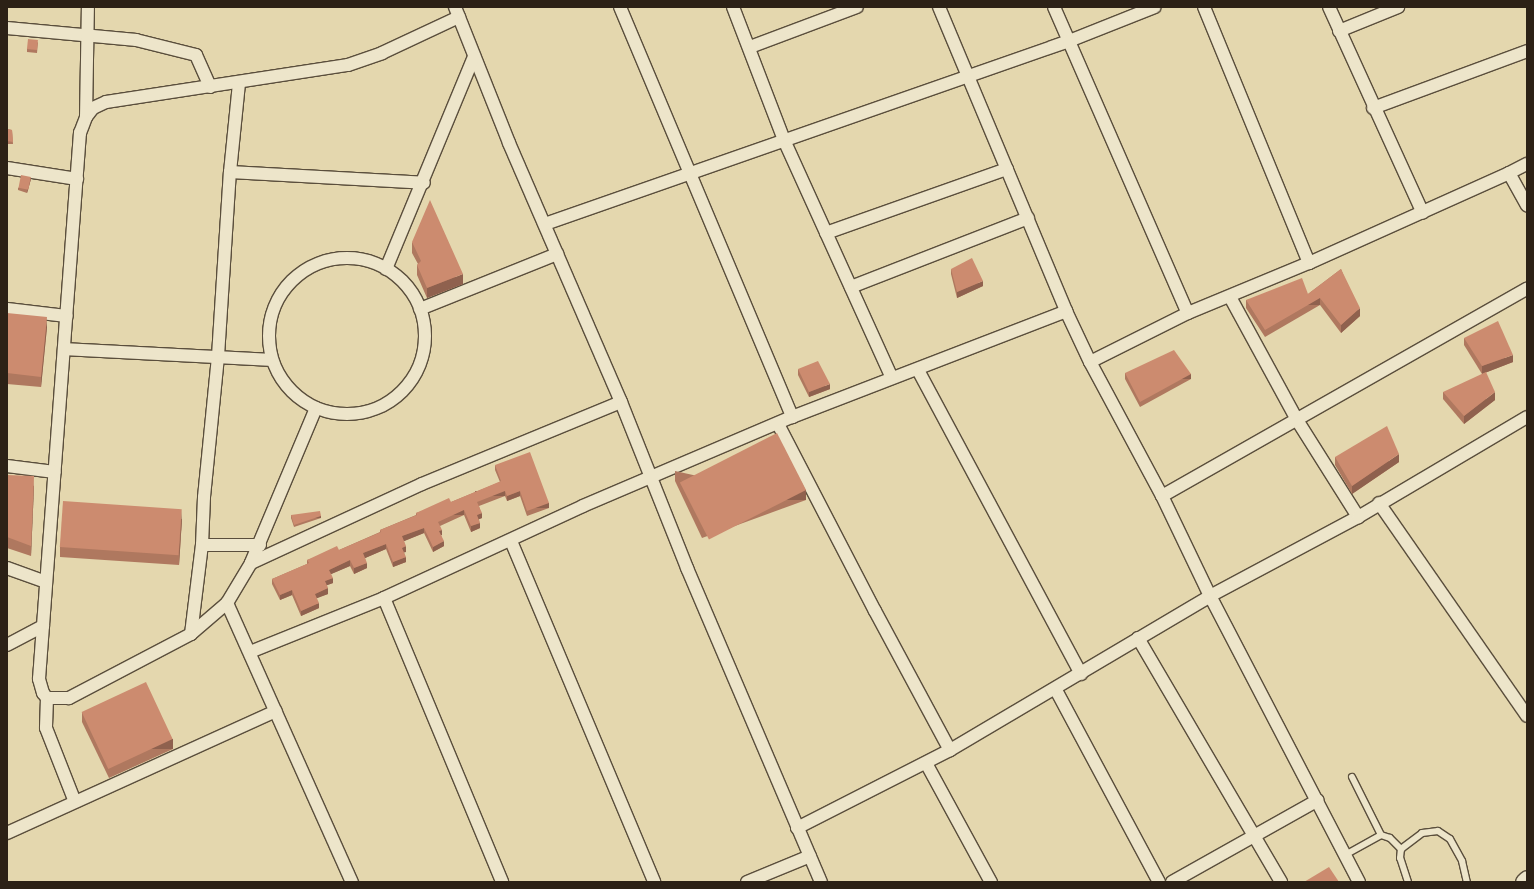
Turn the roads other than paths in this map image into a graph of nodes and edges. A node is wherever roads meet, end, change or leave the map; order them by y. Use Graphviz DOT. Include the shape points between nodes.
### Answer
graph roads {
  1 [pos="88,7"];
  2 [pos="620,7"];
  3 [pos="733,7"];
  4 [pos="857,7"];
  5 [pos="939,7"];
  6 [pos="1054,7"];
  7 [pos="1155,7"];
  8 [pos="1204,7"];
  9 [pos="1329,7"];
  10 [pos="1398,7"];
  11 [pos="457,12"];
  12 [pos="7,28"];
  13 [pos="1339,31"];
  14 [pos="87,35"];
  15 [pos="1069,41"];
  16 [pos="750,47"];
  17 [pos="1527,51"];
  18 [pos="474,57"];
  19 [pos="968,76"];
  20 [pos="239,83"];
  21 [pos="210,87"];
  22 [pos="1373,108"];
  23 [pos="86,116"];
  24 [pos="784,140"];
  25 [pos="1527,164"];
  26 [pos="7,168"];
  27 [pos="1007,169"];
  28 [pos="230,172"];
  29 [pos="688,173"];
  30 [pos="1509,173"];
  31 [pos="77,179"];
  32 [pos="424,183"];
  33 [pos="1527,206"];
  34 [pos="1423,213"];
  35 [pos="1028,218"];
  36 [pos="545,224"];
  37 [pos="826,233"];
  38 [pos="557,254"];
  39 [pos="1309,263"];
  40 [pos="386,269"];
  41 [pos="851,287"];
  42 [pos="1527,289"];
  43 [pos="1230,297"];
  44 [pos="420,308"];
  45 [pos="7,309"];
  46 [pos="1066,311"];
  47 [pos="1188,313"];
  48 [pos="66,316"];
  49 [pos="64,349"];
  50 [pos="218,356"];
  51 [pos="272,360"];
  52 [pos="1090,362"];
  53 [pos="918,370"];
  54 [pos="892,378"];
  55 [pos="621,402"];
  56 [pos="316,408"];
  57 [pos="792,417"];
  58 [pos="1527,417"];
  59 [pos="1296,420"];
  60 [pos="778,424"];
  61 [pos="7,466"];
  62 [pos="55,472"];
  63 [pos="652,478"];
  64 [pos="1162,496"];
  65 [pos="1379,503"];
  66 [pos="1358,517"];
  67 [pos="511,541"];
  68 [pos="202,545"];
  69 [pos="260,545"];
  70 [pos="252,563"];
  71 [pos="7,568"];
  72 [pos="46,582"];
  73 [pos="1210,596"];
  74 [pos="384,598"];
  75 [pos="227,603"];
  76 [pos="43,626"];
  77 [pos="191,634"];
  78 [pos="1138,638"];
  79 [pos="7,645"];
  80 [pos="250,652"];
  81 [pos="1081,674"];
  82 [pos="1056,690"];
  83 [pos="47,698"];
  84 [pos="276,710"];
  85 [pos="1527,716"];
  86 [pos="950,750"];
  87 [pos="926,763"];
  88 [pos="1352,777"];
  89 [pos="1318,800"];
  90 [pos="75,802"];
  91 [pos="797,828"];
  92 [pos="7,833"];
  93 [pos="1254,836"];
  94 [pos="1381,836"];
  95 [pos="1401,850"];
  96 [pos="1346,854"];
  97 [pos="810,856"];
  98 [pos="1527,879"];
  99 [pos="352,882"];
  100 [pos="502,882"];
  101 [pos="654,882"];
  102 [pos="747,882"];
  103 [pos="821,882"];
  104 [pos="990,882"];
  105 [pos="1159,882"];
  106 [pos="1172,882"];
  107 [pos="1281,882"];
  108 [pos="1359,882"];
  109 [pos="1408,882"];
  110 [pos="1467,882"];
  111 [pos="1524,882"];
  1 -- 14 [label="street"];
  2 -- 29 [label="street"];
  3 -- 16 [label="street"];
  4 -- 16 [label="street"];
  5 -- 19 [label="street"];
  6 -- 15 [label="street"];
  7 -- 15 [label="street"];
  8 -- 39 [label="street"];
  9 -- 13 [label="street"];
  10 -- 13 [label="street"];
  11 -- 18 [label="street"];
  11 -- 20 [label="street" via="382,54 348,65"];
  12 -- 14 [label="street"];
  13 -- 22 [label="street"];
  14 -- 21 [label="street" via="136,40 196,56"];
  14 -- 23 [label="street"];
  15 -- 19 [label="street"];
  15 -- 47 [label="street"];
  16 -- 24 [label="street"];
  17 -- 22 [label="street"];
  18 -- 32 [label="street" via="442,130"];
  18 -- 36 [label="street"];
  19 -- 24 [label="street"];
  19 -- 27 [label="street"];
  20 -- 21 [label="street"];
  20 -- 28 [label="street"];
  21 -- 23 [label="street" via="106,102 93,108"];
  22 -- 34 [label="street"];
  23 -- 31 [label="street" via="80,133"];
  24 -- 29 [label="street"];
  24 -- 37 [label="street"];
  25 -- 30 [label="street"];
  26 -- 31 [label="street"];
  27 -- 35 [label="street"];
  27 -- 37 [label="street"];
  28 -- 32 [label="street"];
  28 -- 50 [label="street"];
  29 -- 36 [label="street"];
  29 -- 57 [label="street"];
  30 -- 33 [label="street"];
  30 -- 34 [label="street"];
  31 -- 48 [label="street"];
  32 -- 40 [label="street"];
  34 -- 39 [label="street"];
  35 -- 41 [label="street"];
  35 -- 46 [label="street"];
  36 -- 38 [label="street"];
  37 -- 41 [label="street"];
  38 -- 44 [label="street"];
  38 -- 55 [label="street"];
  39 -- 43 [label="street"];
  40 -- 44 [label="street" via="400,279"];
  40 -- 51 [label="street" via="364,260 340,258 318,264 297,276 281,293 271,314 268,337"];
  41 -- 54 [label="street"];
  42 -- 59 [label="street"];
  43 -- 47 [label="street"];
  43 -- 59 [label="street"];
  44 -- 56 [label="street" via="424,348 418,368 408,385 393,399 376,409 356,414 336,414"];
  45 -- 48 [label="street"];
  46 -- 52 [label="street"];
  46 -- 53 [label="street"];
  47 -- 52 [label="street"];
  48 -- 49 [label="street"];
  49 -- 50 [label="street"];
  49 -- 62 [label="street"];
  50 -- 51 [label="street"];
  50 -- 68 [label="street" via="204,497"];
  51 -- 56 [label="street" via="289,389"];
  52 -- 64 [label="street"];
  53 -- 54 [label="street"];
  53 -- 81 [label="street"];
  54 -- 57 [label="street"];
  55 -- 63 [label="street"];
  55 -- 70 [label="street" via="422,484"];
  56 -- 69 [label="street"];
  57 -- 60 [label="street"];
  58 -- 65 [label="street"];
  59 -- 64 [label="street"];
  59 -- 66 [label="street"];
  60 -- 63 [label="street"];
  60 -- 86 [label="street"];
  61 -- 62 [label="street"];
  62 -- 72 [label="street"];
  63 -- 67 [label="street" via="583,506"];
  63 -- 91 [label="street" via="687,568"];
  64 -- 73 [label="street"];
  65 -- 66 [label="street"];
  65 -- 85 [label="street"];
  66 -- 73 [label="street"];
  67 -- 74 [label="street"];
  67 -- 101 [label="street"];
  68 -- 69 [label="street"];
  68 -- 77 [label="street"];
  69 -- 70 [label="street"];
  70 -- 75 [label="street"];
  71 -- 72 [label="street"];
  72 -- 76 [label="street"];
  73 -- 78 [label="street"];
  73 -- 89 [label="street"];
  74 -- 80 [label="street"];
  74 -- 100 [label="street"];
  75 -- 77 [label="street"];
  75 -- 80 [label="street"];
  76 -- 79 [label="street"];
  76 -- 83 [label="street" via="39,679"];
  77 -- 83 [label="street" via="69,698"];
  78 -- 81 [label="street"];
  78 -- 93 [label="street"];
  80 -- 84 [label="street"];
  81 -- 82 [label="street"];
  82 -- 86 [label="street"];
  82 -- 105 [label="street"];
  83 -- 90 [label="street" via="46,728"];
  84 -- 90 [label="street"];
  84 -- 99 [label="street"];
  86 -- 87 [label="street"];
  87 -- 91 [label="street"];
  87 -- 104 [label="street"];
  88 -- 94 [label="lane"];
  89 -- 93 [label="street"];
  89 -- 96 [label="street"];
  90 -- 92 [label="street"];
  91 -- 97 [label="street"];
  93 -- 106 [label="street"];
  93 -- 107 [label="street"];
  94 -- 95 [label="lane" via="1390,838"];
  94 -- 96 [label="lane"];
  95 -- 109 [label="lane" via="1400,858"];
  95 -- 110 [label="lane" via="1422,833 1438,831 1450,839 1462,861"];
  96 -- 108 [label="street"];
  97 -- 102 [label="street"];
  97 -- 103 [label="street"];
  98 -- 111 [label="street"];
}
